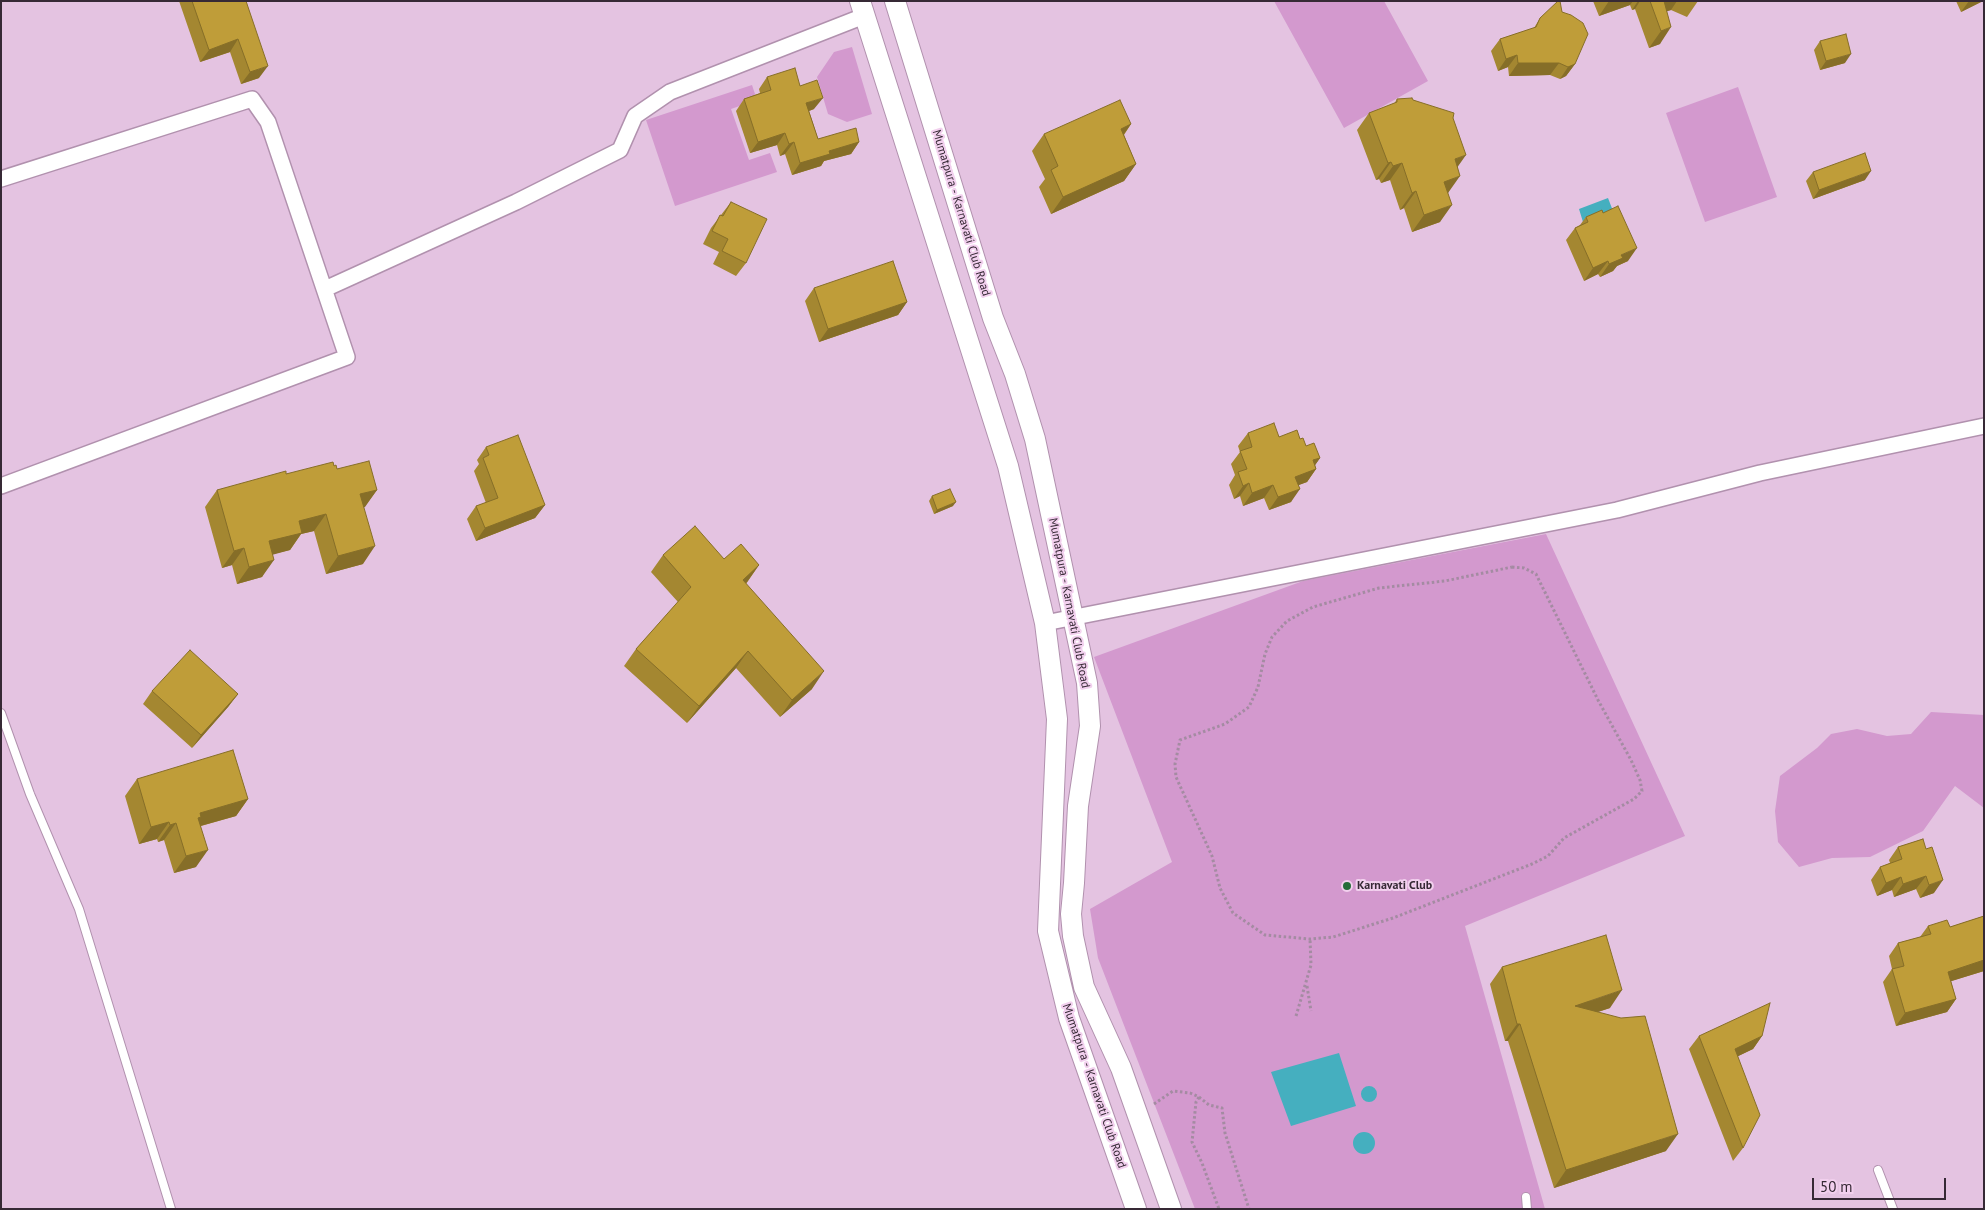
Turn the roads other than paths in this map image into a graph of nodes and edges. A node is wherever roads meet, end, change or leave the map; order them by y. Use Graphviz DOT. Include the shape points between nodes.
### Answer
graph roads {
  1 [pos="895,1"];
  2 [pos="862,9"];
  3 [pos="1,179"];
  4 [pos="324,289"];
  5 [pos="1984,426"];
  6 [pos="1,486"];
  7 [pos="1073,616"];
  8 [pos="1045,623"];
  9 [pos="1,713"];
  10 [pos="1878,1170"];
  11 [pos="1526,1197"];
  12 [pos="171,1209"];
  13 [pos="1136,1209"];
  14 [pos="1171,1209"];
  15 [pos="1527,1209"];
  16 [pos="1893,1209"];
  1 -- 7 [label="street, Mumatpura - Karnavati Club Road" via="993,318 1036,439"];
  2 -- 4 [label="street" via="670,92 635,116 620,150 516,202"];
  2 -- 8 [label="street, Mumatpura - Karnavati Club Road" via="1008,466"];
  3 -- 4 [label="street" via="252,99 268,122"];
  4 -- 6 [label="street" via="347,357"];
  5 -- 7 [label="street" via="1760,473 1617,510"];
  7 -- 8 [label="street"];
  7 -- 14 [label="street, Mumatpura - Karnavati Club Road" via="1087,683 1090,726 1078,806 1070,914 1073,936 1084,987 1121,1068"];
  8 -- 13 [label="street, Mumatpura - Karnavati Club Road" via="1057,719 1048,931 1069,1018"];
  9 -- 12 [label="lane" via="78,910"];
  10 -- 16 [label="lane"];
  11 -- 15 [label="lane"];
}
